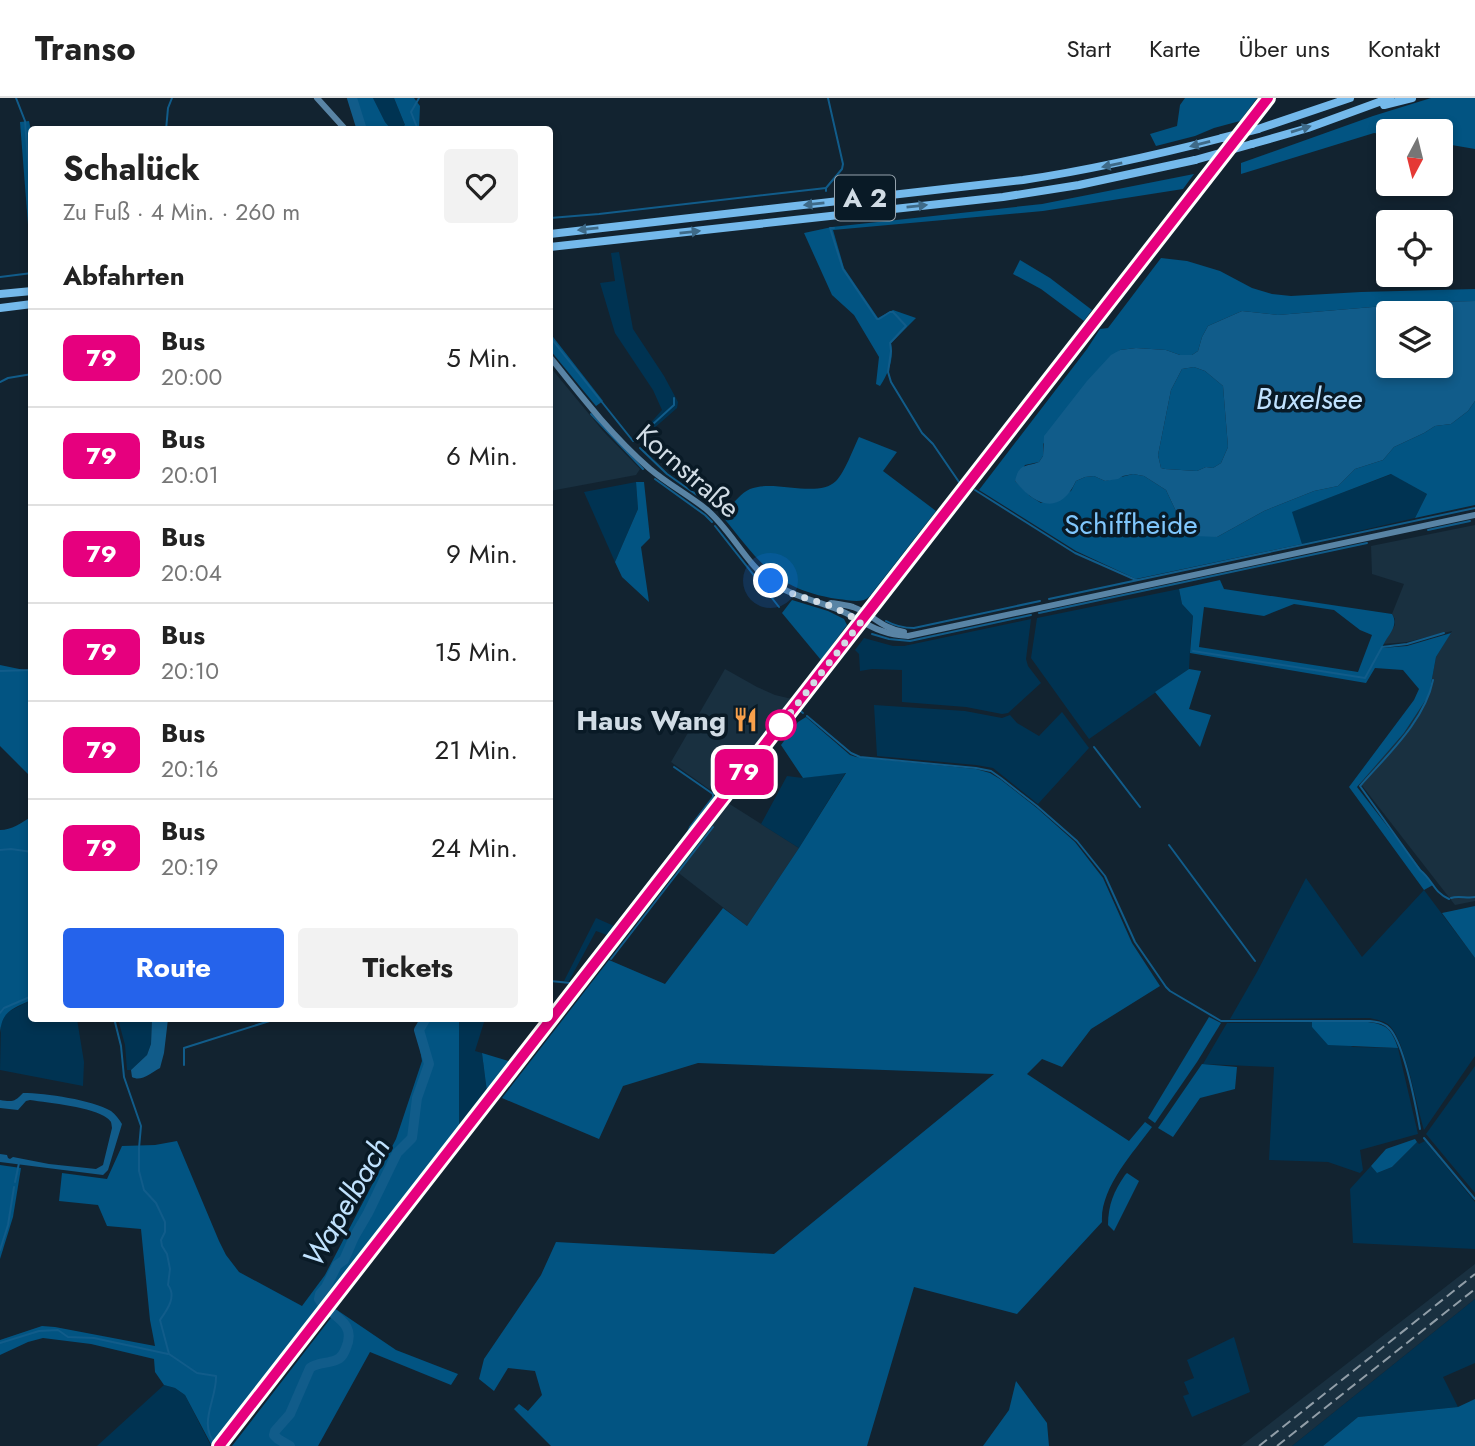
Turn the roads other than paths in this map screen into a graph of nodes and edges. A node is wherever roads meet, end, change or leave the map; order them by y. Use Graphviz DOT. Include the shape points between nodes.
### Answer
graph roads {
  1 [pos="317,98"];
  2 [pos="1268,98"];
  3 [pos="1342,98"];
  4 [pos="1350,98"];
  5 [pos="1390,98"];
  6 [pos="1412,98"];
  7 [pos="1320,108"];
  8 [pos="1350,113"];
  9 [pos="342,126"];
  10 [pos="553,234"];
  11 [pos="553,247"];
  12 [pos="28,291"];
  13 [pos="0,295"];
  14 [pos="28,304"];
  15 [pos="0,308"];
  16 [pos="553,361"];
  17 [pos="1475,515"];
  18 [pos="811,600"];
  19 [pos="867,614"];
  20 [pos="861,622"];
  21 [pos="936,629"];
  22 [pos="553,1018"];
  23 [pos="550,1022"];
  24 [pos="220,1445"];
  1 -- 9 [label="main road"];
  2 -- 19 [label="main road"];
  3 -- 7 [label="highway"];
  4 -- 7 [label="highway, A 2"];
  5 -- 8 [label="highway, A 2"];
  6 -- 8 [label="highway"];
  7 -- 10 [label="highway, A 2, one-way, bridge" via="1222,138 1102,167 1023,180"];
  11 -- 8 [label="highway, A 2, one-way, bridge" via="1079,185 1195,160"];
  12 -- 13 [label="highway"];
  14 -- 15 [label="highway"];
  16 -- 18 [label="main road, Kornstraße" via="631,451 717,519 754,566 771,581"];
  17 -- 21 [label="main road"];
  18 -- 19 [label="main road, Kornstraße"];
  18 -- 20 [label="main road, Kornstraße"];
  19 -- 20 [label="main road"];
  19 -- 21 [label="main road, Kornstraße" via="894,630"];
  20 -- 21 [label="main road, Kornstraße" via="894,635"];
  20 -- 22 [label="main road"];
  23 -- 24 [label="main road"];
}
